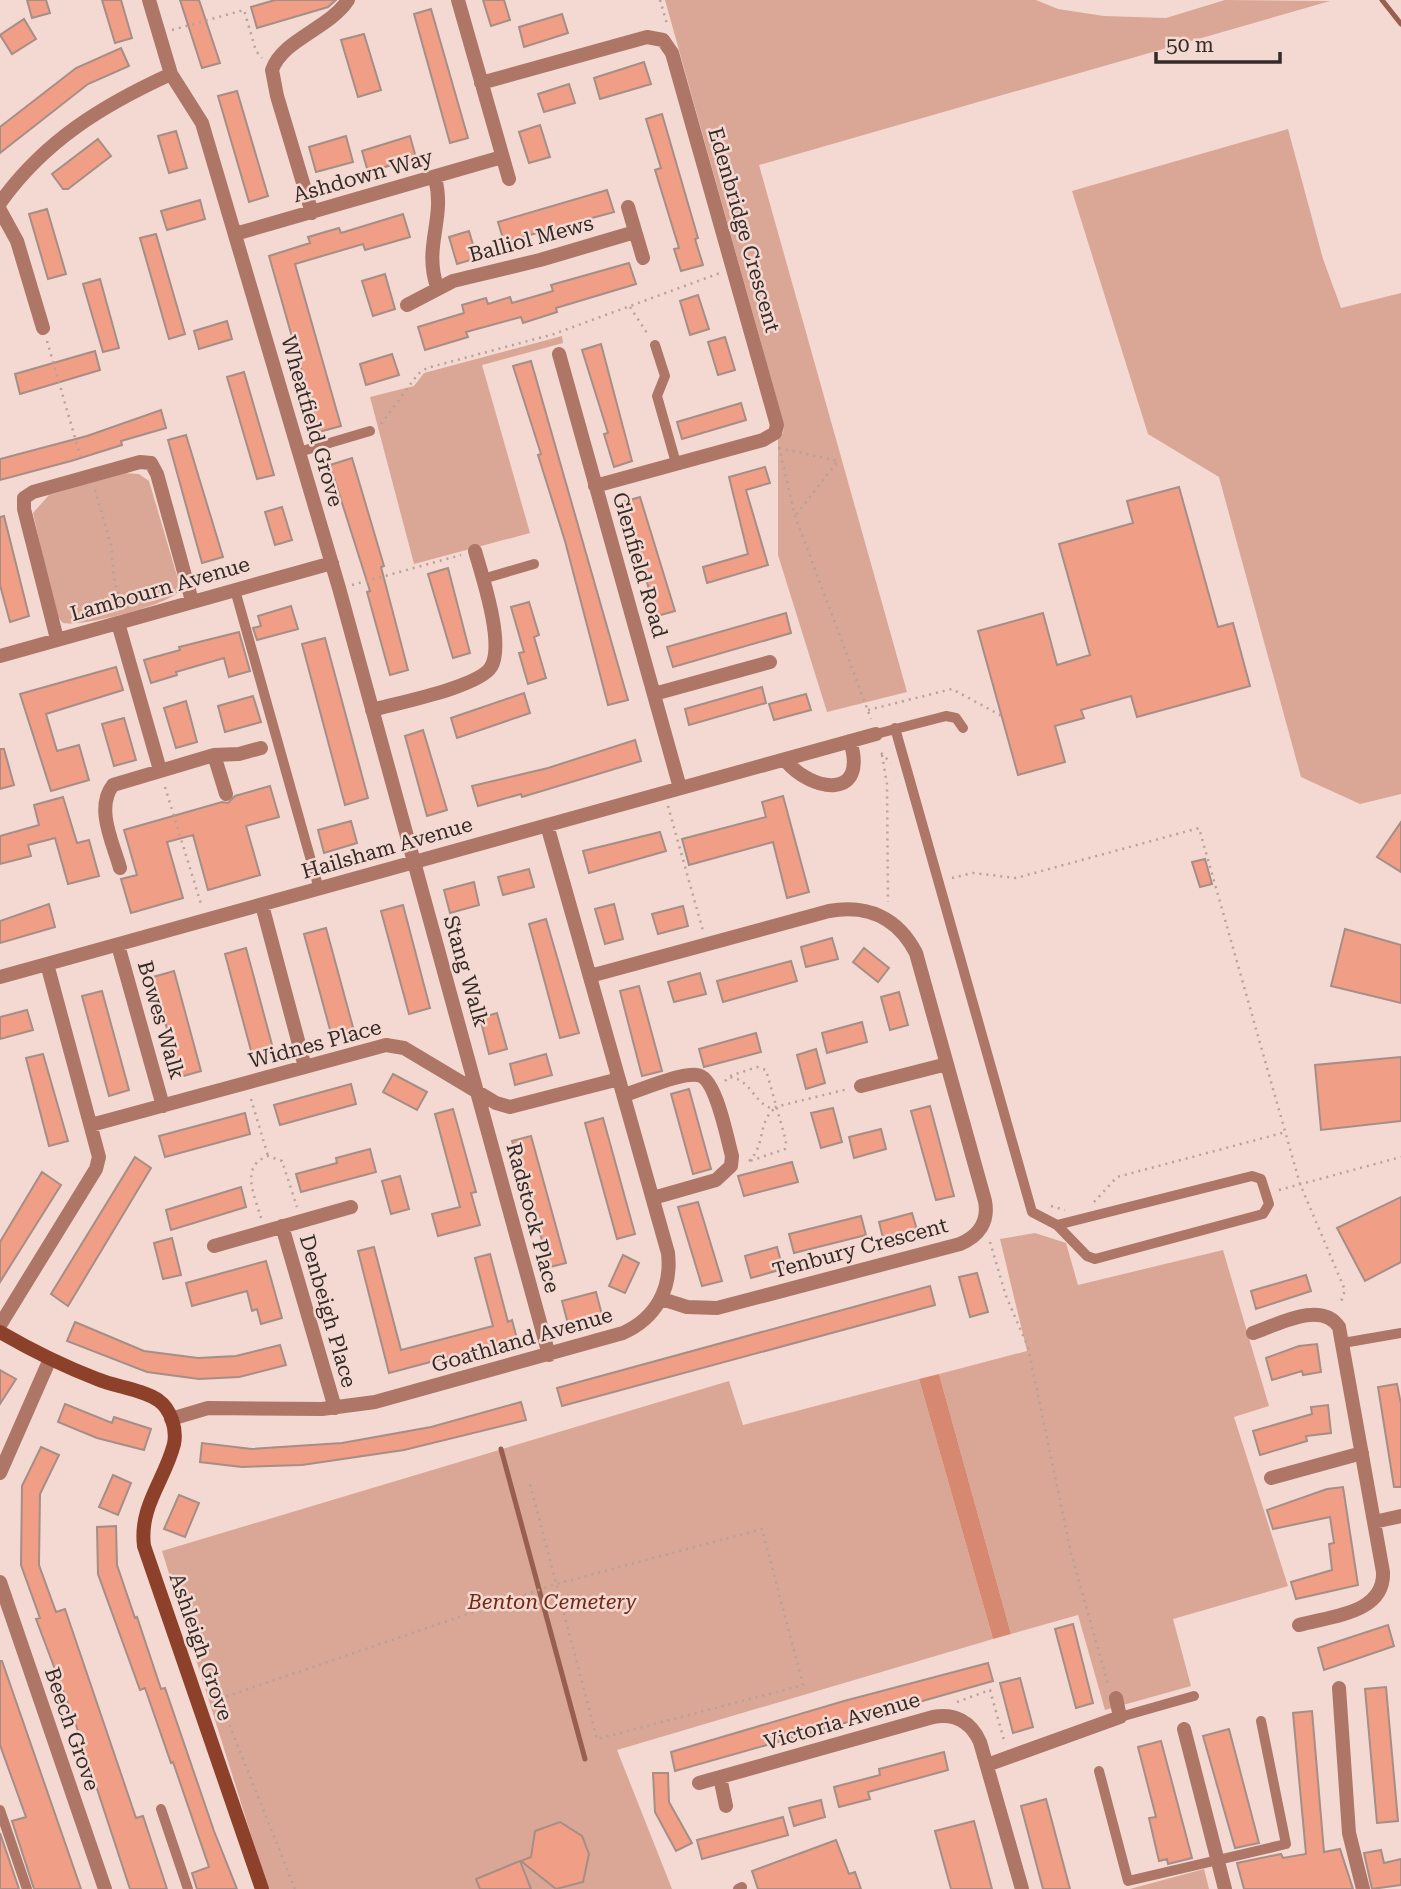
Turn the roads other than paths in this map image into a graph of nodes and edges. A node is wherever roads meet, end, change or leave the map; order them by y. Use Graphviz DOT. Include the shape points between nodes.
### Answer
graph roads {
  1 [pos="149,0"];
  2 [pos="348,0"];
  3 [pos="458,0"];
  4 [pos="171,74"];
  5 [pos="481,83"];
  6 [pos="502,157"];
  7 [pos="435,178"];
  8 [pos="509,179"];
  9 [pos="0,203"];
  10 [pos="628,207"];
  11 [pos="0,210"];
  12 [pos="312,212"];
  13 [pos="635,232"];
  14 [pos="235,234"];
  15 [pos="643,258"];
  16 [pos="437,287"];
  17 [pos="407,305"];
  18 [pos="43,328"];
  19 [pos="655,345"];
  20 [pos="559,354"];
  21 [pos="370,430"];
  22 [pos="299,452"];
  23 [pos="676,463"];
  24 [pos="595,486"];
  25 [pos="475,551"];
  26 [pos="332,563"];
  27 [pos="534,564"];
  28 [pos="483,579"];
  29 [pos="235,590"];
  30 [pos="192,601"];
  31 [pos="118,623"];
  32 [pos="57,639"];
  33 [pos="0,656"];
  34 [pos="770,662"];
  35 [pos="654,694"];
  36 [pos="372,710"];
  37 [pos="895,728"];
  38 [pos="963,728"];
  39 [pos="876,734"];
  40 [pos="850,741"];
  41 [pos="261,748"];
  42 [pos="214,755"];
  43 [pos="785,760"];
  44 [pos="160,770"];
  45 [pos="680,788"];
  46 [pos="226,794"];
  47 [pos="547,825"];
  48 [pos="414,863"];
  49 [pos="120,868"];
  50 [pos="319,889"];
  51 [pos="262,905"];
  52 [pos="118,945"];
  53 [pos="47,964"];
  54 [pos="590,976"];
  55 [pos="0,977"];
  56 [pos="947,1064"];
  57 [pos="305,1068"];
  58 [pos="619,1079"];
  59 [pos="861,1086"];
  60 [pos="478,1092"];
  61 [pos="624,1095"];
  62 [pos="163,1106"];
  63 [pos="91,1125"];
  64 [pos="653,1198"];
  65 [pos="351,1207"];
  66 [pos="1057,1224"];
  67 [pos="282,1226"];
  68 [pos="214,1246"];
  69 [pos="662,1298"];
  70 [pos="0,1325"];
  71 [pos="0,1332"];
  72 [pos="1253,1333"];
  73 [pos="1401,1333"];
  74 [pos="1343,1343"];
  75 [pos="549,1355"];
  76 [pos="50,1359"];
  77 [pos="335,1408"];
  78 [pos="171,1419"];
  79 [pos="1362,1453"];
  80 [pos="0,1473"];
  81 [pos="1271,1478"];
  82 [pos="1401,1516"];
  83 [pos="1374,1522"];
  84 [pos="0,1582"];
  85 [pos="1299,1625"];
  86 [pos="1339,1688"];
  87 [pos="1194,1696"];
  88 [pos="1116,1698"];
  89 [pos="1120,1717"];
  90 [pos="1261,1721"];
  91 [pos="1184,1729"];
  92 [pos="987,1765"];
  93 [pos="1099,1771"];
  94 [pos="719,1777"];
  95 [pos="699,1783"];
  96 [pos="726,1806"];
  97 [pos="161,1809"];
  98 [pos="0,1810"];
  99 [pos="1217,1859"];
  100 [pos="1125,1885"];
  101 [pos="27,1889"];
  102 [pos="105,1889"];
  103 [pos="188,1889"];
  104 [pos="262,1889"];
  105 [pos="1022,1889"];
  106 [pos="1225,1889"];
  107 [pos="1363,1889"];
  1 -- 4 [label="street, Wheatfield Grove"];
  2 -- 12 [label="street" via="331,20 283,52 272,69"];
  3 -- 5 [label="street"];
  4 -- 9 [label="street" via="75,125 30,165"];
  4 -- 14 [label="street, Wheatfield Grove" via="202,123"];
  5 -- 6 [label="street"];
  5 -- 23 [label="street, Edenbridge Crescent" via="647,37 663,40 671,54 777,425 777,440"];
  6 -- 7 [label="street, Ashdown Way"];
  6 -- 8 [label="street"];
  7 -- 12 [label="street, Ashdown Way"];
  7 -- 16 [label="street" via="439,208 430,263"];
  10 -- 13 [label="street"];
  11 -- 18 [label="street" via="17,241"];
  12 -- 14 [label="street, Ashdown Way"];
  13 -- 15 [label="street"];
  13 -- 16 [label="street, Balliol Mews"];
  14 -- 22 [label="street, Wheatfield Grove"];
  16 -- 17 [label="street, Balliol Mews"];
  19 -- 23 [label="lane" via="665,376 657,396"];
  20 -- 24 [label="street, Glenfield Road"];
  21 -- 22 [label="lane"];
  22 -- 26 [label="street, Wheatfield Grove"];
  23 -- 24 [label="street"];
  24 -- 35 [label="street, Glenfield Road"];
  25 -- 28 [label="street"];
  26 -- 29 [label="street, Lambourn Avenue"];
  26 -- 36 [label="street, Wheatfield Grove"];
  27 -- 28 [label="lane"];
  28 -- 36 [label="street" via="495,642 490,670 472,681"];
  29 -- 30 [label="street, Lambourn Avenue"];
  29 -- 50 [label="lane"];
  30 -- 31 [label="street, Lambourn Avenue"];
  30 -- 32 [label="street" via="150,463 33,492 24,498 24,509"];
  31 -- 32 [label="street, Lambourn Avenue"];
  31 -- 44 [label="street"];
  32 -- 33 [label="street, Lambourn Avenue"];
  34 -- 35 [label="street"];
  35 -- 45 [label="street, Glenfield Road"];
  36 -- 48 [label="street, Wheatfield Grove"];
  37 -- 38 [label="lane" via="946,716 956,718"];
  37 -- 39 [label="lane"];
  37 -- 66 [label="lane" via="1030,1208"];
  39 -- 40 [label="street, Hailsham Avenue"];
  40 -- 43 [label="street, Hailsham Avenue"];
  40 -- 43 [label="street" via="856,767 851,778 840,784 808,780"];
  41 -- 42 [label="street"];
  42 -- 44 [label="street"];
  42 -- 46 [label="street"];
  43 -- 45 [label="street, Hailsham Avenue"];
  44 -- 49 [label="street" via="120,781 105,799 105,816"];
  45 -- 47 [label="street, Hailsham Avenue"];
  47 -- 48 [label="street, Hailsham Avenue"];
  47 -- 54 [label="street"];
  48 -- 50 [label="street, Hailsham Avenue"];
  48 -- 60 [label="street, Stang Walk"];
  50 -- 51 [label="street, Hailsham Avenue"];
  51 -- 52 [label="street, Hailsham Avenue"];
  51 -- 57 [label="street"];
  52 -- 53 [label="street, Hailsham Avenue"];
  52 -- 62 [label="street, Bowes Walk"];
  53 -- 55 [label="street, Hailsham Avenue"];
  53 -- 63 [label="street"];
  54 -- 56 [label="street" via="842,909 867,910 902,932 916,953"];
  54 -- 58 [label="street"];
  56 -- 59 [label="street"];
  56 -- 69 [label="street, Tenbury Crescent" via="985,1201 984,1222 976,1234 960,1244 717,1308 687,1307"];
  57 -- 60 [label="street, Widnes Place" via="399,1045"];
  57 -- 62 [label="street, Widnes Place"];
  58 -- 60 [label="street, Widnes Place" via="517,1107 503,1106"];
  58 -- 61 [label="street"];
  60 -- 75 [label="street, Radstock Place"];
  61 -- 64 [label="street"];
  61 -- 64 [label="street" via="695,1074 707,1080 732,1156 731,1167 716,1180"];
  62 -- 63 [label="street, Widnes Place"];
  63 -- 70 [label="street" via="98,1149 96,1169"];
  64 -- 69 [label="street" via="669,1266"];
  65 -- 67 [label="street, Denbeigh Place"];
  66 -- 66 [label="lane" via="1252,1176 1261,1179 1269,1208 1263,1214 1095,1259"];
  67 -- 68 [label="street, Denbeigh Place"];
  67 -- 77 [label="street, Denbeigh Place"];
  69 -- 75 [label="street, Goathland Avenue" via="633,1329"];
  71 -- 76 [label="street"];
  72 -- 74 [label="street" via="1316,1314 1333,1320"];
  73 -- 74 [label="lane"];
  74 -- 79 [label="street"];
  75 -- 77 [label="street, Goathland Avenue" via="396,1397"];
  76 -- 78 [label="street" via="149,1396 164,1406"];
  76 -- 80 [label="street"];
  77 -- 78 [label="street, Goathland Avenue" via="208,1408"];
  78 -- 104 [label="street, Ashleigh Grove" via="174,1443 146,1508 142,1537"];
  79 -- 81 [label="street"];
  79 -- 83 [label="street"];
  82 -- 83 [label="street"];
  83 -- 85 [label="street" via="1383,1572 1379,1595 1360,1608"];
  84 -- 102 [label="street, Beech Grove"];
  86 -- 107 [label="street" via="1349,1833"];
  87 -- 89 [label="lane"];
  88 -- 89 [label="street"];
  89 -- 92 [label="street"];
  90 -- 99 [label="lane" via="1286,1844"];
  91 -- 99 [label="street"];
  92 -- 94 [label="street, Victoria Avenue" via="972,1728 946,1715"];
  92 -- 105 [label="street, Victoria Avenue"];
  93 -- 100 [label="lane"];
  94 -- 95 [label="street, Victoria Avenue"];
  94 -- 96 [label="street"];
  97 -- 103 [label="lane"];
  98 -- 101 [label="lane"];
  99 -- 100 [label="lane"];
  99 -- 106 [label="street"];
}
